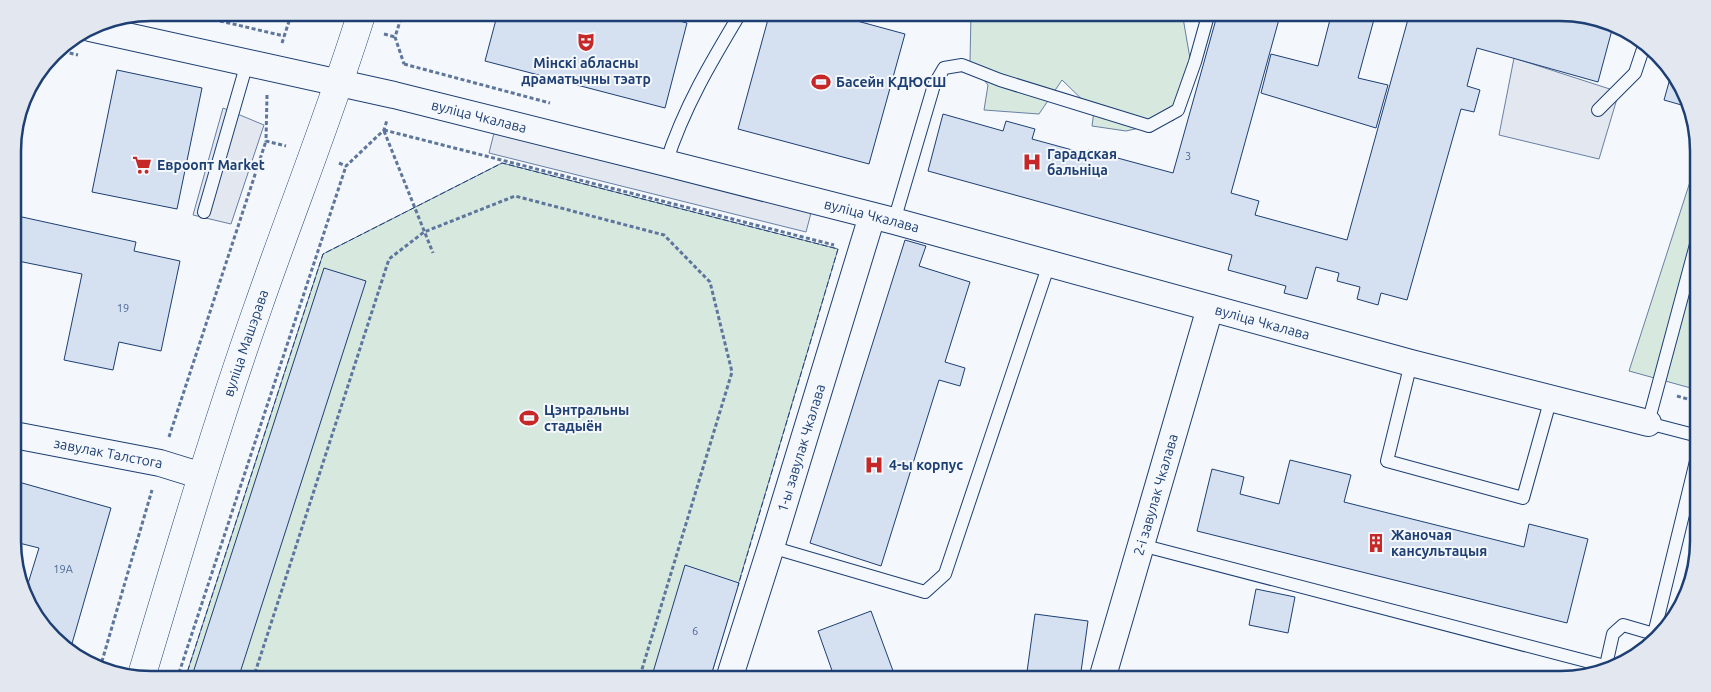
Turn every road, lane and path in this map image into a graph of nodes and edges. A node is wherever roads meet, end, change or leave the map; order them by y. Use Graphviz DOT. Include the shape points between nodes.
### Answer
graph roads {
  1 [pos="1206,21"];
  2 [pos="224,22"];
  3 [pos="359,22"];
  4 [pos="735,22"];
  5 [pos="102,31"];
  6 [pos="284,36"];
  7 [pos="1642,51"];
  8 [pos="246,63"];
  9 [pos="338,83"];
  10 [pos="1598,110"];
  11 [pos="266,141"];
  12 [pos="666,163"];
  13 [pos="346,166"];
  14 [pos="204,212"];
  15 [pos="883,219"];
  16 [pos="424,232"];
  17 [pos="862,252"];
  18 [pos="433,253"];
  19 [pos="1049,264"];
  20 [pos="1690,267"];
  21 [pos="1210,308"];
  22 [pos="1411,363"];
  23 [pos="1551,398"];
  24 [pos="1648,423"];
  25 [pos="1690,434"];
  26 [pos="21,436"];
  27 [pos="160,463"];
  28 [pos="202,476"];
  29 [pos="1690,486"];
  30 [pos="1142,545"];
  31 [pos="771,547"];
  32 [pos="1656,629"];
  33 [pos="1650,635"];
  34 [pos="102,661"];
  35 [pos="1606,662"];
  36 [pos="1600,665"];
  37 [pos="1105,670"];
  38 [pos="143,671"];
  39 [pos="180,671"];
  40 [pos="256,671"];
  41 [pos="642,671"];
  42 [pos="732,671"];
  1 -- 15 [label="lane" via="1178,110 1149,126 962,66 944,68 934,85"];
  2 -- 6 [label="path"];
  3 -- 9 [label="main road, вуліца Машэрава"];
  4 -- 12 [label="lane" via="705,72"];
  5 -- 8 [label="street, вуліца Чкалава"];
  7 -- 10 [label="lane" via="1635,73"];
  8 -- 9 [label="street, вуліца Чкалава"];
  8 -- 14 [label="lane"];
  9 -- 12 [label="street, вуліца Чкалава"];
  9 -- 28 [label="main road, вуліца Машэрава" via="257,308"];
  11 -- 27 [label="path"];
  12 -- 15 [label="street, вуліца Чкалава"];
  13 -- 39 [label="path"];
  15 -- 17 [label="street, 1-ы завулак Чкалава"];
  15 -- 19 [label="street, вуліца Чкалава"];
  16 -- 17 [label="path" via="384,130"];
  16 -- 18 [label="path"];
  16 -- 40 [label="path" via="389,259"];
  16 -- 41 [label="path" via="515,196 664,235 710,282 732,372"];
  17 -- 31 [label="street, 1-ы завулак Чкалава"];
  19 -- 21 [label="street, вуліца Чкалава"];
  19 -- 31 [label="lane" via="945,574 925,592"];
  20 -- 24 [label="lane"];
  21 -- 22 [label="street, вуліца Чкалава"];
  21 -- 30 [label="street, 2-і завулак Чкалава"];
  22 -- 23 [label="street, вуліца Чкалава"];
  22 -- 23 [label="lane" via="1387,462 1522,498"];
  23 -- 24 [label="street, вуліца Чкалава"];
  24 -- 25 [label="lane"];
  26 -- 27 [label="street, завулак Талстога"];
  27 -- 28 [label="street, завулак Талстога"];
  27 -- 34 [label="path"];
  28 -- 38 [label="main road, вуліца Машэрава"];
  29 -- 32 [label="lane"];
  30 -- 36 [label="lane"];
  30 -- 37 [label="street, 2-і завулак Чкалава"];
  31 -- 42 [label="street, 1-ы завулак Чкалава"];
  33 -- 35 [label="lane" via="1623,625 1613,634"];
}
